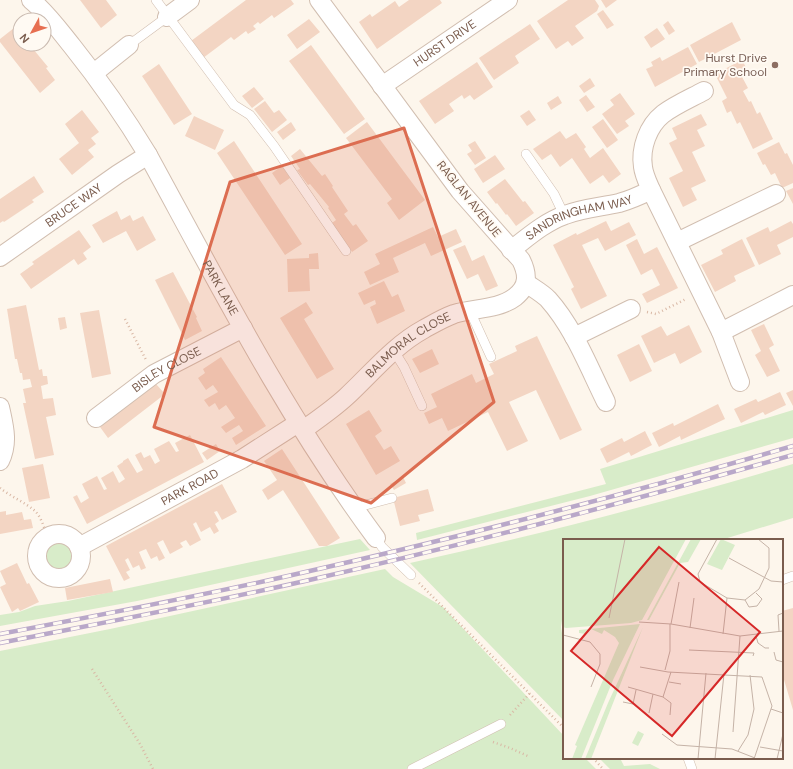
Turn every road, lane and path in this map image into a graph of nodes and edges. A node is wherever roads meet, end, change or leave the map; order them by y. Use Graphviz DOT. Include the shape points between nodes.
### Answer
graph roads {
  1 [pos="156,0"];
  2 [pos="190,0"];
  3 [pos="508,0"];
  4 [pos="34,1"];
  5 [pos="322,1"];
  6 [pos="167,17"];
  7 [pos="129,45"];
  8 [pos="94,73"];
  9 [pos="382,86"];
  10 [pos="704,91"];
  11 [pos="526,154"];
  12 [pos="148,155"];
  13 [pos="651,190"];
  14 [pos="776,194"];
  15 [pos="564,215"];
  16 [pos="677,242"];
  17 [pos="511,250"];
  18 [pos="346,251"];
  19 [pos="0,257"];
  20 [pos="526,283"];
  21 [pos="701,292"];
  22 [pos="793,295"];
  23 [pos="631,309"];
  24 [pos="470,311"];
  25 [pos="125,319"];
  26 [pos="243,328"];
  27 [pos="721,332"];
  28 [pos="574,337"];
  29 [pos="394,351"];
  30 [pos="491,357"];
  31 [pos="154,374"];
  32 [pos="740,382"];
  33 [pos="606,402"];
  34 [pos="422,406"];
  35 [pos="0,407"];
  36 [pos="96,418"];
  37 [pos="300,426"];
  38 [pos="0,462"];
  39 [pos="0,488"];
  40 [pos="392,498"];
  41 [pos="354,508"];
  42 [pos="48,537"];
  43 [pos="376,538"];
  44 [pos="79,547"];
  45 [pos="411,575"];
  46 [pos="793,576"];
  47 [pos="783,580"];
  48 [pos="92,669"];
  49 [pos="530,693"];
  50 [pos="501,724"];
  51 [pos="563,727"];
  52 [pos="475,737"];
  53 [pos="530,757"];
  54 [pos="594,759"];
  55 [pos="688,759"];
  56 [pos="153,769"];
  57 [pos="412,769"];
  58 [pos="603,769"];
  59 [pos="692,769"];
  1 -- 6 [label="lane"];
  2 -- 6 [label="street"];
  3 -- 9 [label="street, HURST DRIVE"];
  4 -- 8 [label="street, PARK LANE"];
  5 -- 9 [label="street, RAGLAN AVENUE"];
  6 -- 7 [label="lane"];
  6 -- 18 [label="lane" via="234,105 250,115 274,146"];
  7 -- 8 [label="street"];
  8 -- 12 [label="street, PARK LANE"];
  9 -- 17 [label="street, RAGLAN AVENUE" via="460,191"];
  10 -- 13 [label="street" via="664,113 650,129 642,159 645,177"];
  11 -- 15 [label="lane" via="554,194"];
  12 -- 19 [label="street, BRUCE WAY"];
  12 -- 26 [label="street, PARK LANE"];
  13 -- 15 [label="street, SANDRINGHAM WAY" via="636,198"];
  13 -- 16 [label="street"];
  14 -- 16 [label="street"];
  15 -- 17 [label="street, SANDRINGHAM WAY"];
  16 -- 21 [label="street"];
  17 -- 20 [label="street, RAGLAN AVENUE" via="526,270"];
  20 -- 24 [label="street, BALMORAL CLOSE" via="515,297 506,302"];
  20 -- 28 [label="street" via="548,299"];
  21 -- 23 [label="path" via="656,314"];
  21 -- 27 [label="street"];
  22 -- 27 [label="street"];
  23 -- 28 [label="street"];
  24 -- 29 [label="street, BALMORAL CLOSE" via="438,321"];
  24 -- 30 [label="lane"];
  25 -- 31 [label="path"];
  26 -- 31 [label="street, BISLEY CLOSE"];
  26 -- 37 [label="street, PARK LANE"];
  27 -- 32 [label="street"];
  28 -- 33 [label="street"];
  29 -- 34 [label="lane"];
  29 -- 37 [label="street, BALMORAL CLOSE" via="346,397"];
  31 -- 36 [label="street, BISLEY CLOSE"];
  35 -- 38 [label="street" via="6,443"];
  37 -- 41 [label="street, PARK LANE"];
  37 -- 44 [label="street, PARK ROAD"];
  39 -- 42 [label="path" via="35,511"];
  40 -- 41 [label="lane"];
  41 -- 43 [label="street, PARK LANE"];
  42 -- 44 [label="street" via="62,534 75,541"];
  42 -- 44 [label="street" via="42,542 37,555 41,568 52,577 67,577 78,568 81,554"];
  43 -- 45 [label="lane, PARK LANE"];
  45 -- 49 [label="path"];
  46 -- 47 [label="lane"];
  48 -- 56 [label="path"];
  49 -- 50 [label="path"];
  49 -- 51 [label="path"];
  50 -- 52 [label="lane"];
  52 -- 53 [label="path"];
  52 -- 57 [label="lane"];
  54 -- 58 [label="path"];
  55 -- 59 [label="lane"];
}
